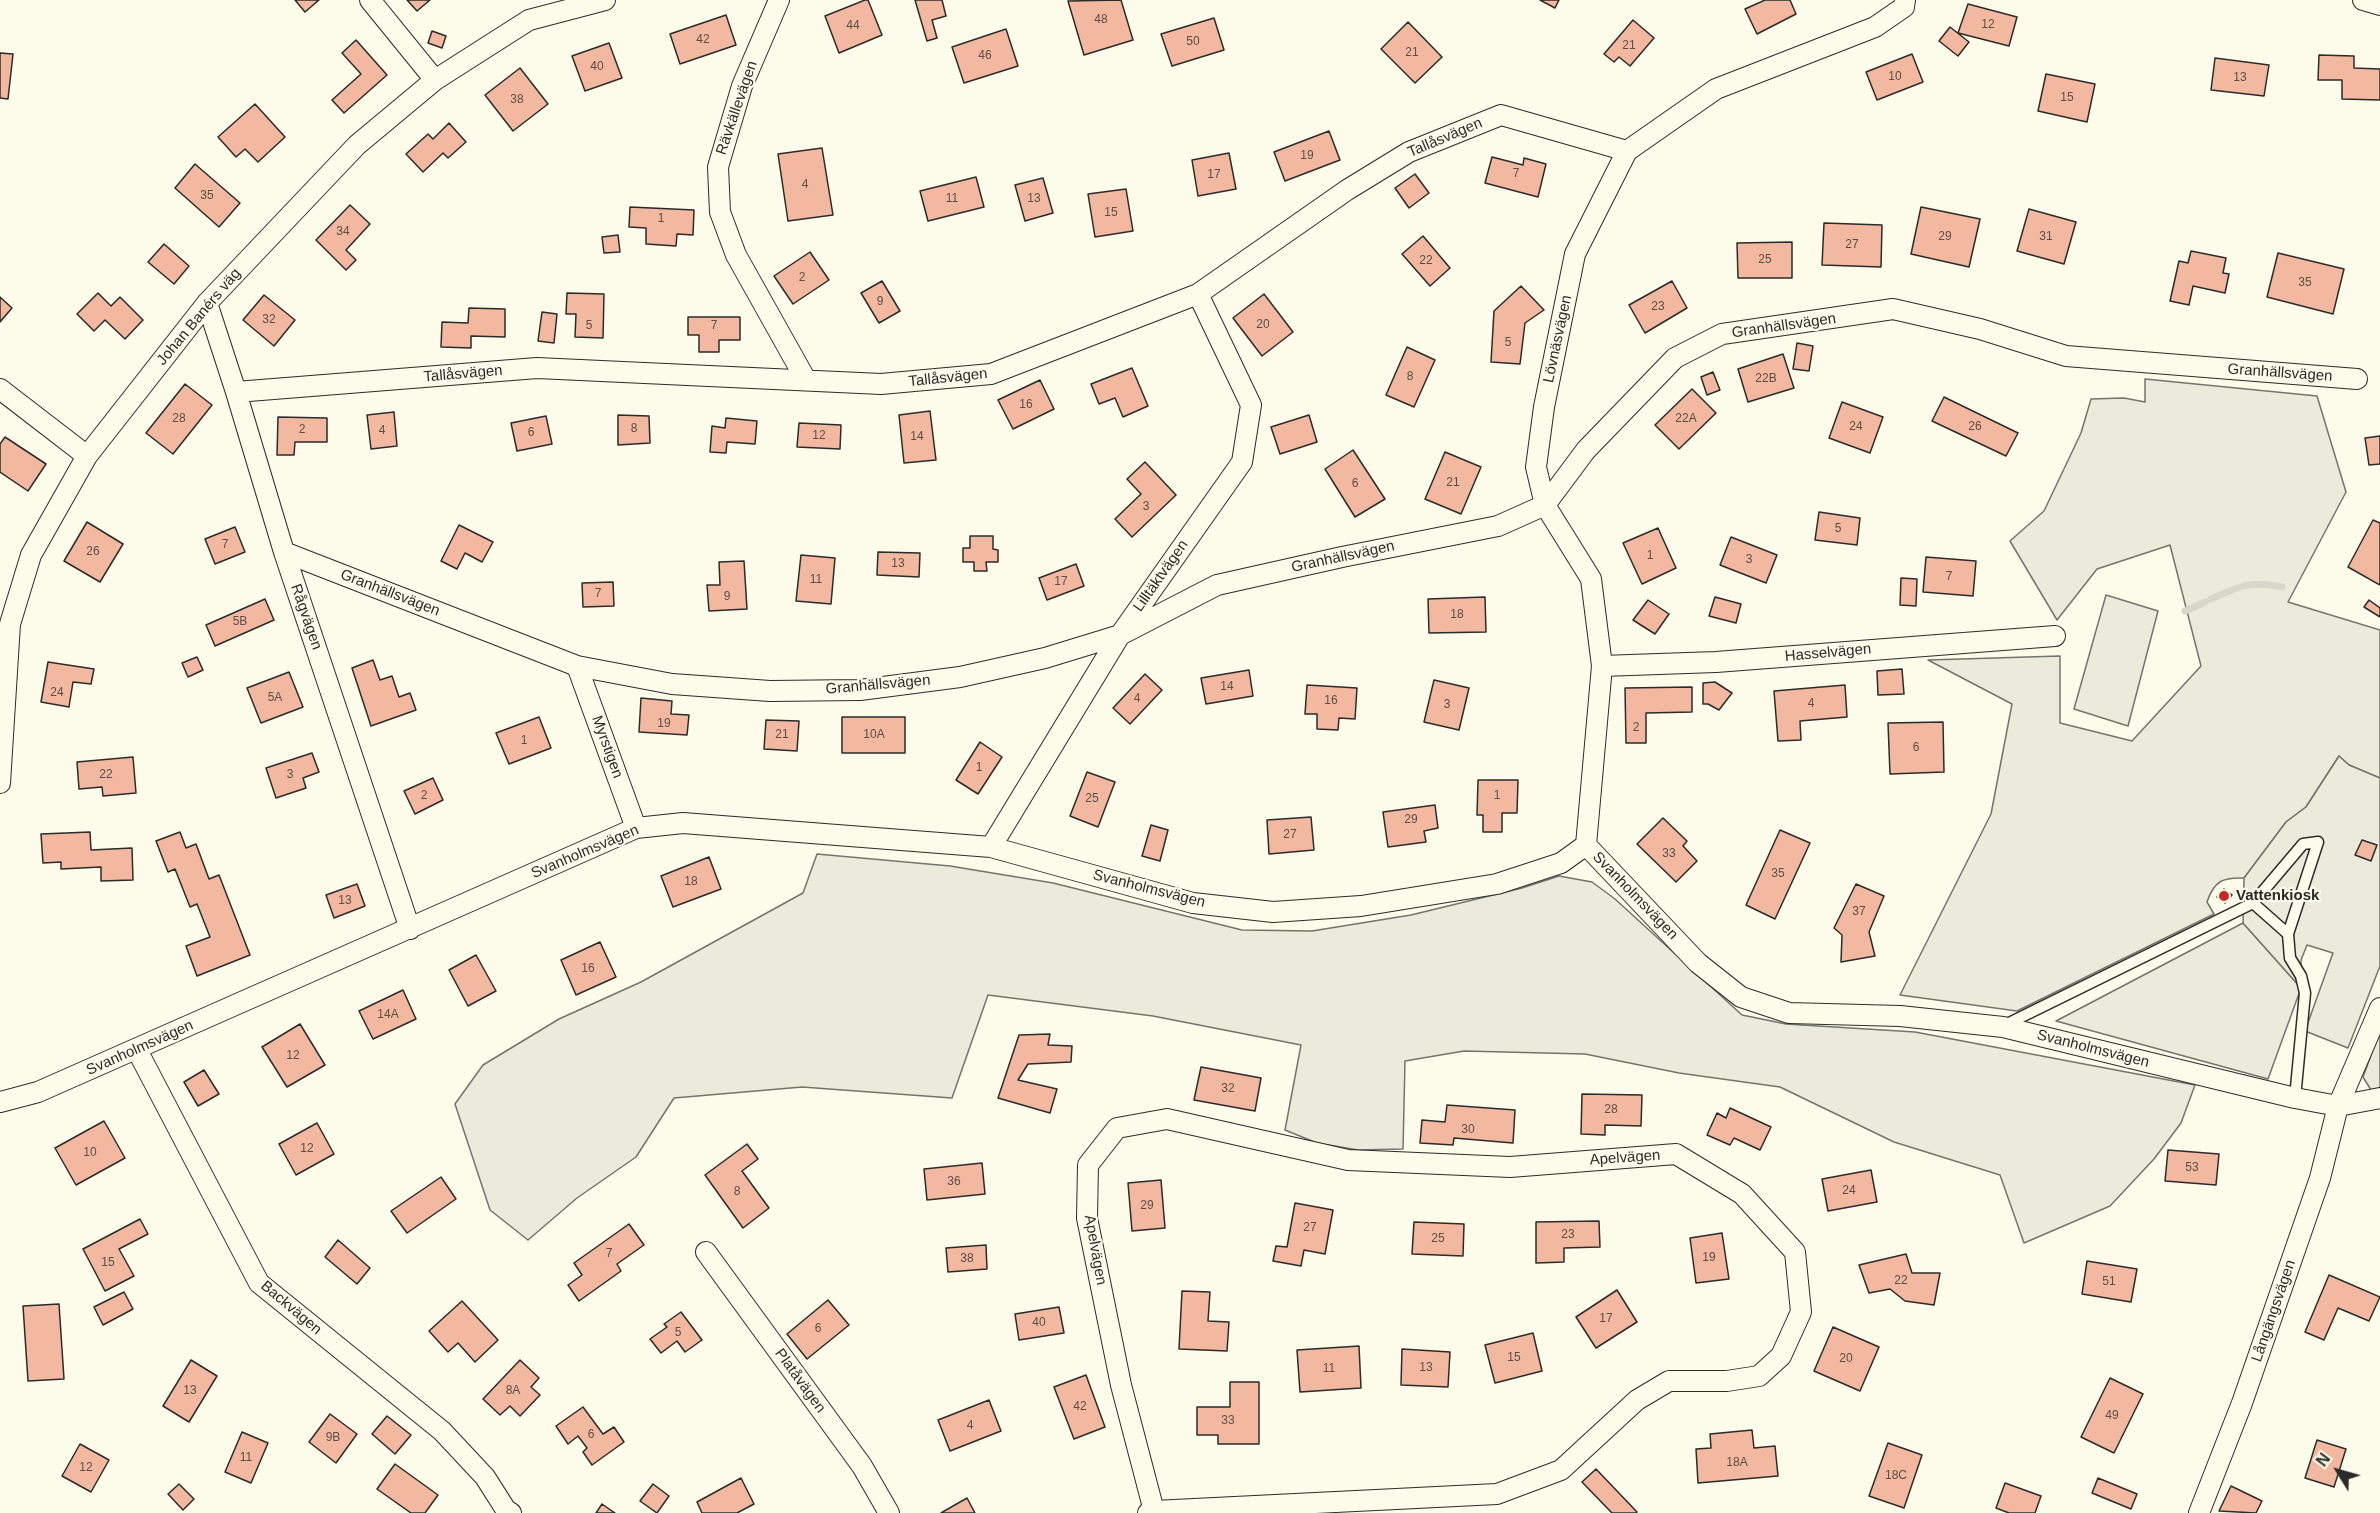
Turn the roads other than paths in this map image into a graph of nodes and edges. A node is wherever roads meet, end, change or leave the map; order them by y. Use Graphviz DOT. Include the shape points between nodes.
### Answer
graph roads {
  1 [pos="370,0"];
  2 [pos="605,0"];
  3 [pos="779,0"];
  4 [pos="1905,0"];
  5 [pos="2363,0"];
  6 [pos="2380,5"];
  7 [pos="435,80"];
  8 [pos="1627,151"];
  9 [pos="1198,294"];
  10 [pos="207,303"];
  11 [pos="2357,379"];
  12 [pos="806,380"];
  13 [pos="0,389"];
  14 [pos="236,392"];
  15 [pos="87,456"];
  16 [pos="1545,505"];
  17 [pos="284,552"];
  18 [pos="1120,635"];
  19 [pos="2055,636"];
  20 [pos="577,666"];
  21 [pos="1602,666"];
  22 [pos="0,783"];
  23 [pos="636,828"];
  24 [pos="1586,845"];
  25 [pos="991,847"];
  26 [pos="2253,903"];
  27 [pos="410,928"];
  28 [pos="2288,934"];
  29 [pos="2380,1008"];
  30 [pos="2003,1026"];
  31 [pos="137,1050"];
  32 [pos="2295,1098"];
  33 [pos="2380,1098"];
  34 [pos="0,1102"];
  35 [pos="2338,1106"];
  36 [pos="706,1252"];
  37 [pos="1430,1505"];
  38 [pos="1151,1512"];
  39 [pos="511,1513"];
  40 [pos="889,1513"];
  41 [pos="2199,1513"];
  1 -- 7 [label="street"];
  2 -- 7 [label="street, Johan Banérs väg" via="530,20"];
  3 -- 12 [label="street, Rävkällevägen" via="742,86 718,166 720,212 736,255"];
  4 -- 8 [label="street, Lövnäsvägen" via="1904,7 1875,27 1716,90"];
  5 -- 6 [label="street"];
  7 -- 10 [label="street, Johan Banérs väg" via="357,146"];
  8 -- 9 [label="street, Tallåsvägen" via="1501,115 1409,152 1347,190"];
  8 -- 16 [label="street, Lövnäsvägen" via="1575,254 1536,466"];
  9 -- 12 [label="street, Tallåsvägen" via="991,374 881,384"];
  9 -- 18 [label="street, Lilltäktvägen" via="1251,405 1242,462"];
  10 -- 14 [label="street, Rågvägen"];
  10 -- 15 [label="street, Johan Banérs väg"];
  11 -- 16 [label="street, Granhällsvägen" via="2066,356 1980,329 1893,309 1722,334 1675,358 1586,450"];
  12 -- 14 [label="street, Tallåsvägen" via="537,368"];
  13 -- 15 [label="street"];
  14 -- 17 [label="street, Rågvägen"];
  15 -- 22 [label="street, Johan Banérs väg" via="31,555 10,624"];
  16 -- 18 [label="street, Granhällsvägen" via="1498,526 1217,585"];
  16 -- 21 [label="street, Lövnäsvägen" via="1591,579"];
  17 -- 20 [label="street, Granhällsvägen"];
  17 -- 27 [label="street, Rågvägen"];
  18 -- 20 [label="street, Granhällsvägen" via="1045,658 960,677 861,690 770,692 672,684"];
  18 -- 25 [label="street, Lilltäktvägen"];
  19 -- 21 [label="street, Hasselvägen" via="1716,662"];
  20 -- 23 [label="street, Myrstigen"];
  21 -- 24 [label="street, Lövnäsvägen"];
  23 -- 25 [label="street, Svanholmsvägen" via="683,823"];
  23 -- 27 [label="street, Svanholmsvägen"];
  24 -- 25 [label="street, Svanholmsvägen" via="1561,863 1497,884 1361,906 1273,912 1193,903"];
  24 -- 30 [label="street, Svanholmsvägen" via="1698,963 1741,997 1789,1012 1900,1016"];
  26 -- 28 [label="lane"];
  26 -- 28 [label="lane" via="2303,844 2318,842"];
  26 -- 30 [label="lane"];
  27 -- 31 [label="street, Svanholmsvägen"];
  28 -- 32 [label="lane" via="2290,958 2306,993"];
  29 -- 35 [label="street, Långängsvägen"];
  30 -- 32 [label="street, Svanholmsvägen"];
  31 -- 34 [label="street, Svanholmsvägen" via="38,1092"];
  31 -- 39 [label="street, Backvägen" via="259,1283 442,1431 485,1477"];
  32 -- 35 [label="street, Svanholmsvägen"];
  33 -- 35 [label="street, Svanholmsvägen"];
  35 -- 41 [label="street, Långängsvägen" via="2320,1178 2242,1403"];
  36 -- 40 [label="street, Platåvägen" via="862,1466"];
  37 -- 38 [label="street, Apelvägen"];
  37 -- 38 [label="street, Apelvägen" via="1497,1494 1561,1470 1637,1400 1669,1382 1759,1376 1781,1356 1801,1312 1795,1252 1742,1194 1676,1154 1510,1167 1348,1160 1167,1119 1117,1128 1088,1165 1087,1218"];
}
